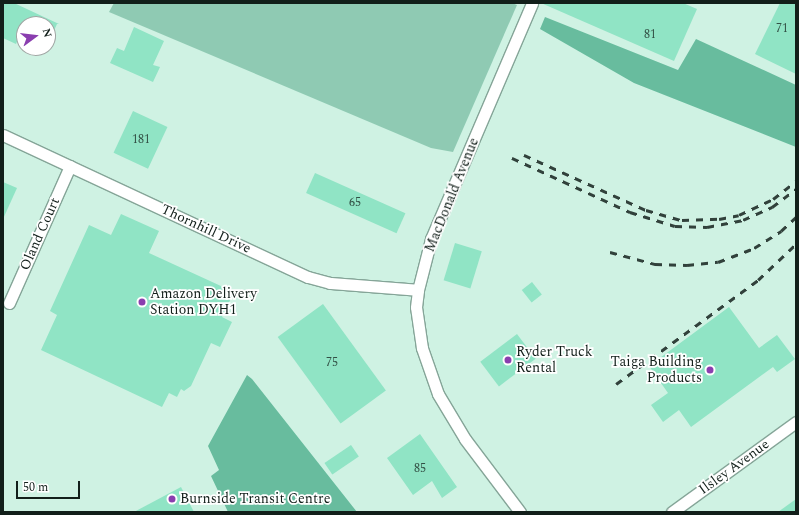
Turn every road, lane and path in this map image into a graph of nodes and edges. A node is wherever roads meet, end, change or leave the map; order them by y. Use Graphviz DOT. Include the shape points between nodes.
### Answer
graph roads {
  1 [pos="532,3"];
  2 [pos="3,135"];
  3 [pos="70,166"];
  4 [pos="418,290"];
  5 [pos="9,303"];
  6 [pos="796,422"];
  7 [pos="520,512"];
  8 [pos="672,512"];
  1 -- 4 [label="street, MacDonald Avenue" via="431,239"];
  2 -- 3 [label="street, Thornhill Drive"];
  3 -- 4 [label="street, Thornhill Drive" via="308,277 330,283"];
  3 -- 5 [label="street, Oland Court"];
  4 -- 7 [label="street, MacDonald Avenue" via="416,308 422,348 438,394 465,439"];
  6 -- 8 [label="street, Ilsley Avenue"];
}
